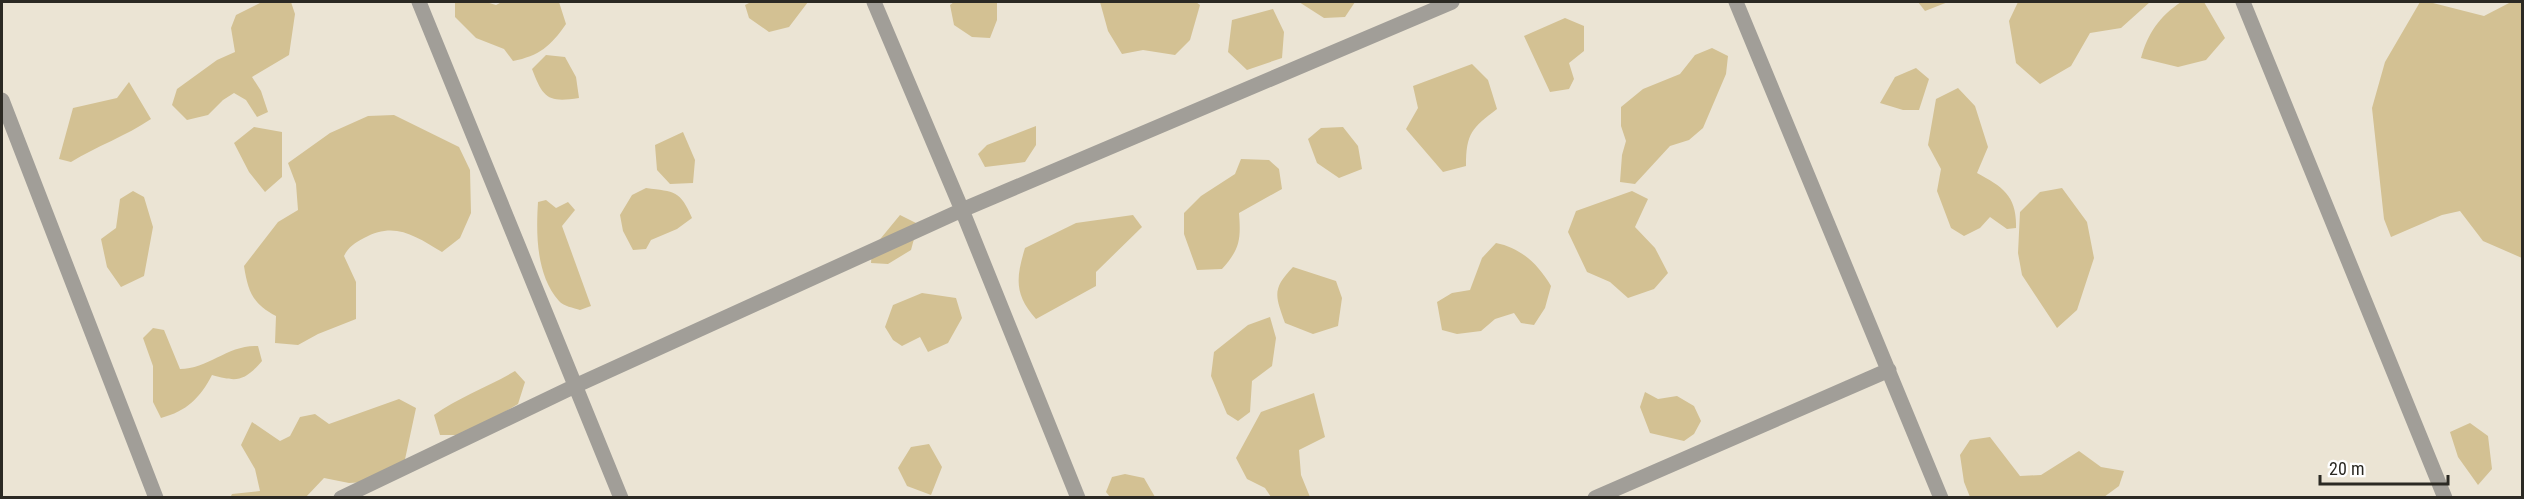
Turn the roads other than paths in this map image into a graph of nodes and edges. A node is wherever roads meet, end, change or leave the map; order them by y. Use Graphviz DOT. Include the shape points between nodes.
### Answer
graph roads {
  1 [pos="419,2"];
  2 [pos="874,2"];
  3 [pos="1452,2"];
  4 [pos="1736,2"];
  5 [pos="2243,2"];
  6 [pos="2,100"];
  7 [pos="962,210"];
  8 [pos="1889,370"];
  9 [pos="575,386"];
  10 [pos="156,498"];
  11 [pos="341,498"];
  12 [pos="621,498"];
  13 [pos="1078,498"];
  14 [pos="1595,498"];
  15 [pos="1941,498"];
  16 [pos="2445,498"];
  1 -- 9 [label="street"];
  2 -- 7 [label="street"];
  3 -- 7 [label="street"];
  4 -- 8 [label="street"];
  5 -- 16 [label="street"];
  6 -- 10 [label="street"];
  7 -- 9 [label="street"];
  7 -- 13 [label="street"];
  8 -- 14 [label="street"];
  8 -- 15 [label="street"];
  9 -- 11 [label="street"];
  9 -- 12 [label="street"];
}
